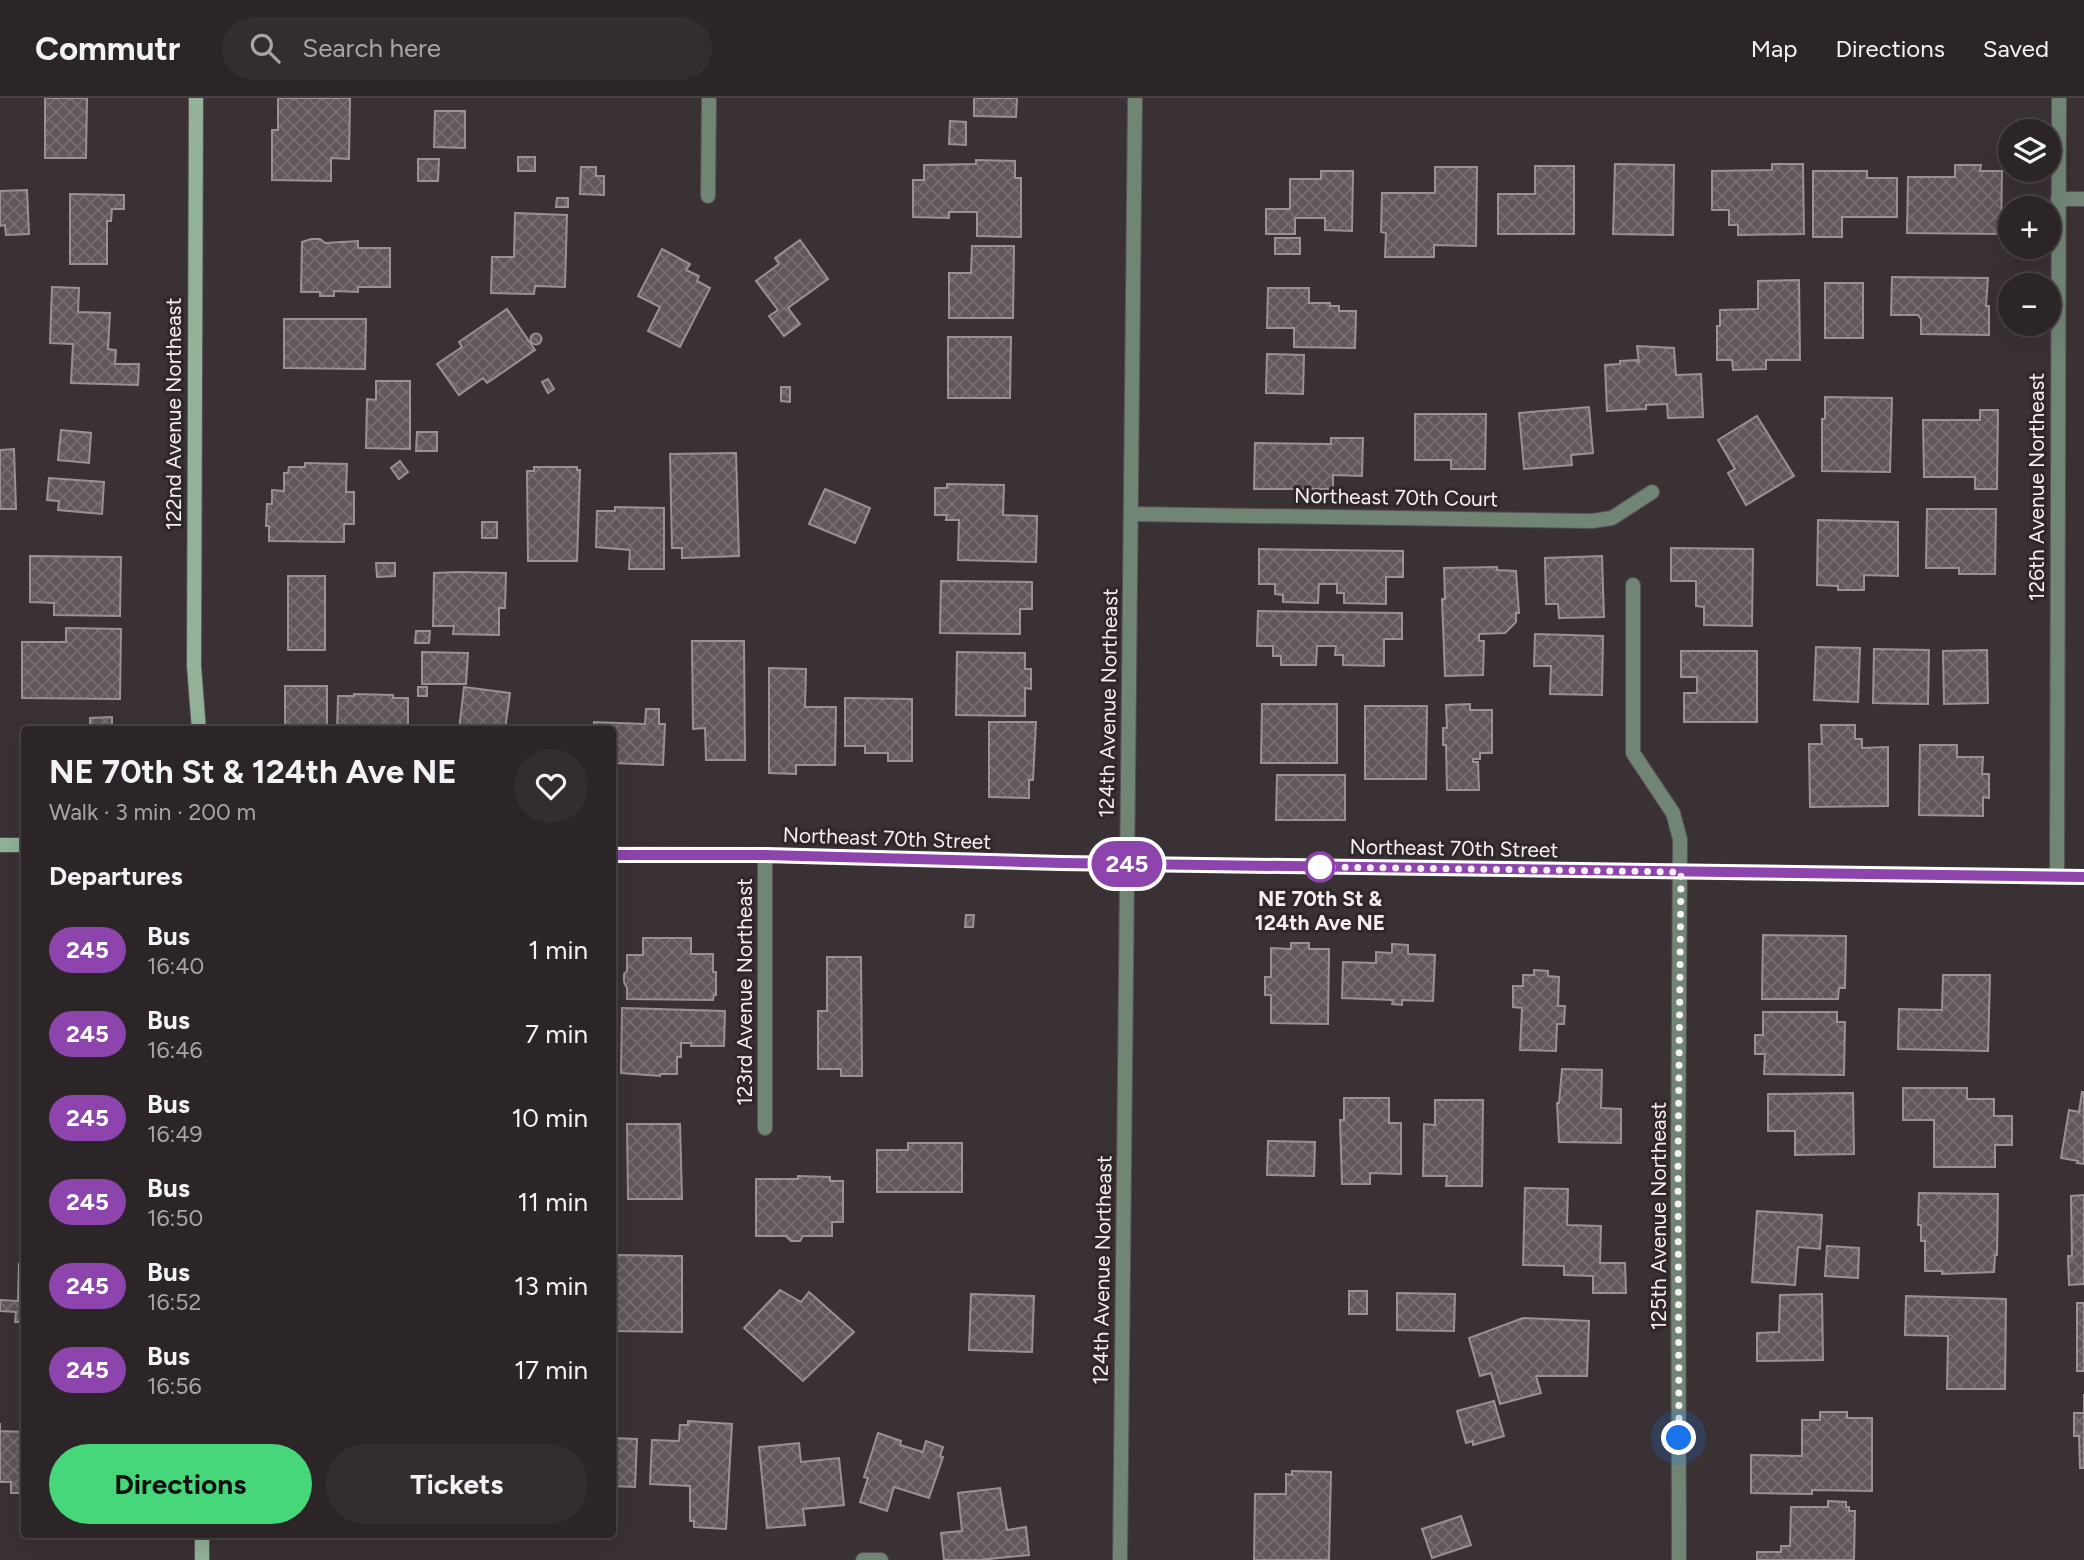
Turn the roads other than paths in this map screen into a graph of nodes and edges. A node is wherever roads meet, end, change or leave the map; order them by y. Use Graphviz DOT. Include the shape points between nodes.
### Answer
graph roads {
  1 [pos="196,98"];
  2 [pos="709,98"];
  3 [pos="1135,98"];
  4 [pos="2060,98"];
  5 [pos="2059,196"];
  6 [pos="708,197"];
  7 [pos="2061,199"];
  8 [pos="2084,199"];
  9 [pos="2059,259"];
  10 [pos="1652,492"];
  11 [pos="1131,514"];
  12 [pos="1633,585"];
  13 [pos="198,726"];
  14 [pos="0,845"];
  15 [pos="21,845"];
  16 [pos="616,855"];
  17 [pos="765,855"];
  18 [pos="1126,864"];
  19 [pos="1681,872"];
  20 [pos="2057,877"];
  21 [pos="2084,877"];
  22 [pos="765,1128"];
  23 [pos="202,1538"];
  24 [pos="202,1560"];
  25 [pos="863,1560"];
  26 [pos="881,1560"];
  27 [pos="1120,1560"];
  28 [pos="1679,1560"];
  1 -- 13 [label="main road, 122nd Avenue Northeast" via="194,666"];
  2 -- 6 [label="street"];
  3 -- 11 [label="street, 124th Avenue Northeast"];
  4 -- 5 [label="street, 126th Avenue Northeast"];
  7 -- 8 [label="street"];
  9 -- 20 [label="street, 126th Avenue Northeast"];
  10 -- 11 [label="street, Northeast 70th Court" via="1612,517 1592,521"];
  11 -- 18 [label="street, 124th Avenue Northeast"];
  12 -- 19 [label="street, 125th Avenue Northeast" via="1633,753 1673,813"];
  14 -- 15 [label="main road"];
  16 -- 17 [label="main road, Northeast 70th Street"];
  17 -- 18 [label="main road, Northeast 70th Street"];
  17 -- 22 [label="street, 123rd Avenue Northeast"];
  18 -- 19 [label="main road, Northeast 70th Street"];
  18 -- 27 [label="street, 124th Avenue Northeast"];
  19 -- 20 [label="main road, Northeast 70th Street"];
  19 -- 28 [label="street, 125th Avenue Northeast"];
  20 -- 21 [label="main road, Northeast 70th Street"];
  23 -- 24 [label="main road"];
  25 -- 26 [label="street"];
}
